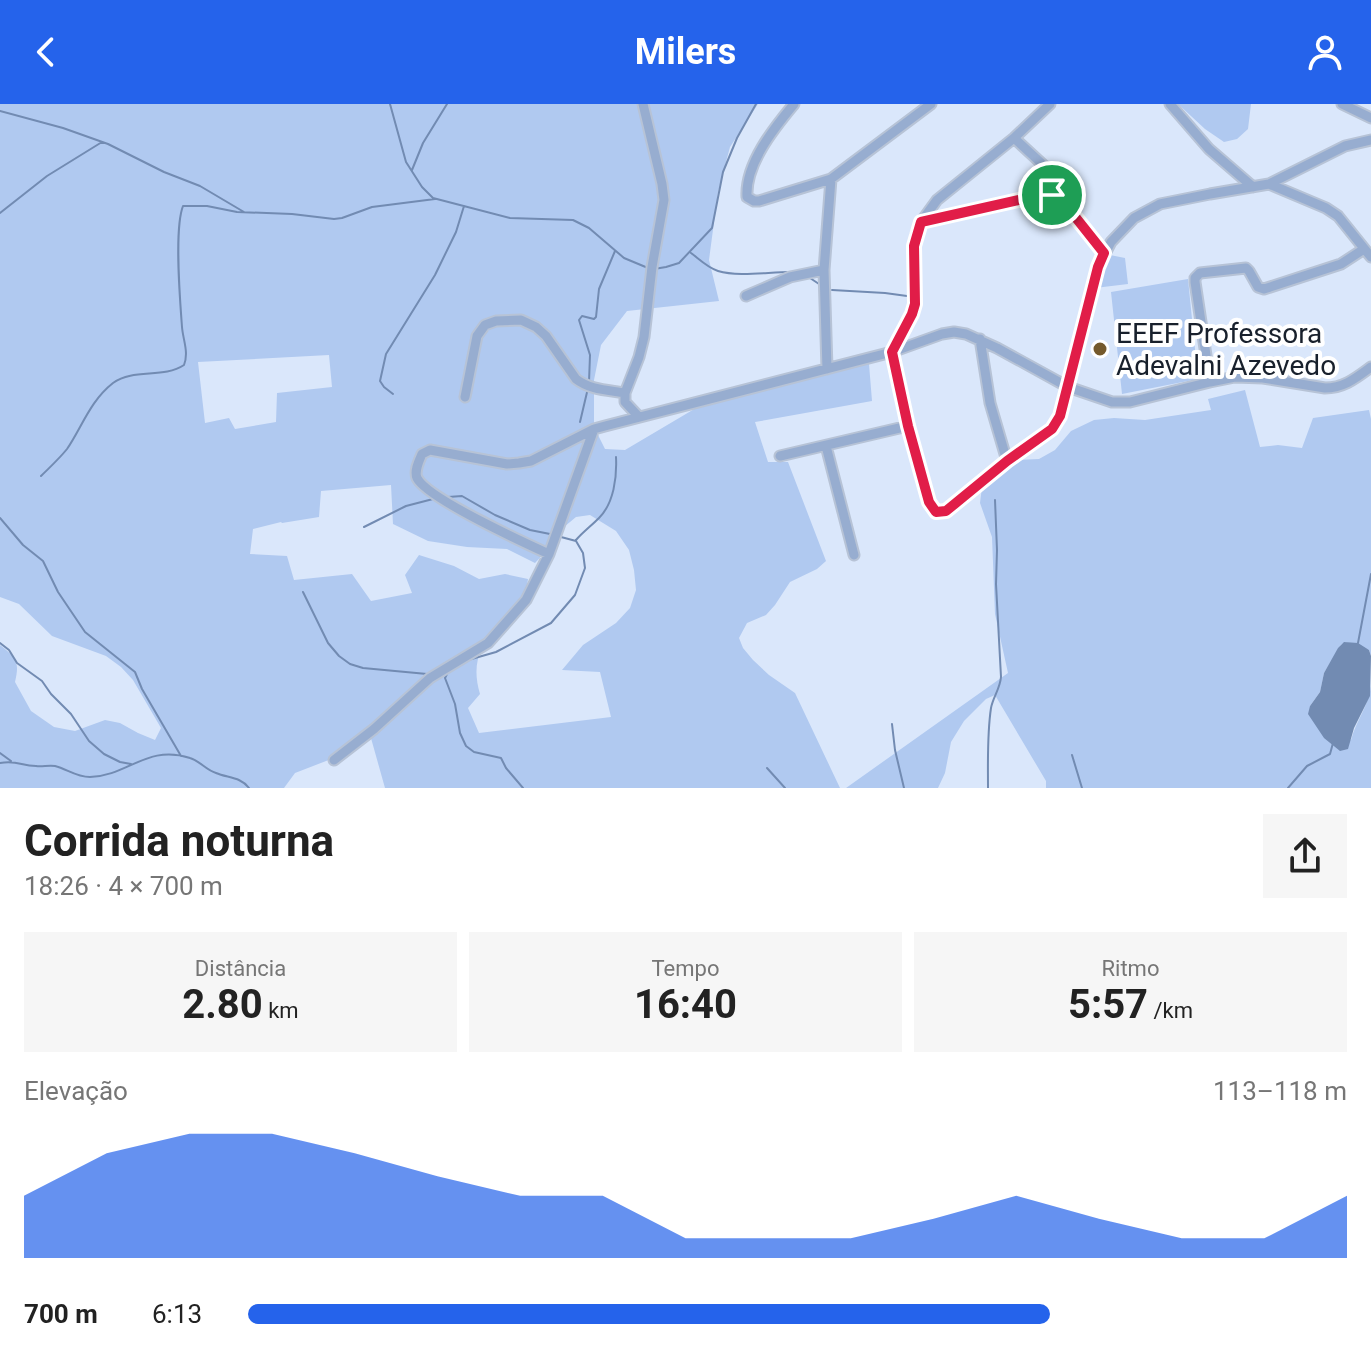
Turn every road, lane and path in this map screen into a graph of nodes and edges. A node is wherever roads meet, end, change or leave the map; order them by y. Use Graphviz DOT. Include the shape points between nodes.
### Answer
graph roads {
  1 [pos="643,104"];
  2 [pos="794,104"];
  3 [pos="931,104"];
  4 [pos="1050,104"];
  5 [pos="1170,104"];
  6 [pos="1342,104"];
  7 [pos="1371,118"];
  8 [pos="1014,138"];
  9 [pos="1371,139"];
  10 [pos="831,179"];
  11 [pos="1269,184"];
  12 [pos="1253,187"];
  13 [pos="1052,195"];
  14 [pos="921,222"];
  15 [pos="1104,253"];
  16 [pos="1368,253"];
  17 [pos="824,270"];
  18 [pos="746,296"];
  19 [pos="980,339"];
  20 [pos="892,352"];
  21 [pos="1371,367"];
  22 [pos="827,369"];
  23 [pos="1069,382"];
  24 [pos="1210,382"];
  25 [pos="625,393"];
  26 [pos="465,397"];
  27 [pos="639,417"];
  28 [pos="908,426"];
  29 [pos="594,429"];
  30 [pos="826,446"];
  31 [pos="780,456"];
  32 [pos="1007,461"];
  33 [pos="549,554"];
  34 [pos="854,555"];
  35 [pos="334,760"];
  1 -- 25 [label="street" via="664,200 644,337"];
  2 -- 10 [label="street" via="756,160 747,197 759,201"];
  3 -- 10 [label="street"];
  4 -- 8 [label="street"];
  5 -- 12 [label="street" via="1209,149"];
  6 -- 7 [label="street"];
  8 -- 13 [label="street" via="1052,173"];
  8 -- 14 [label="street" via="937,200"];
  9 -- 11 [label="street" via="1345,146"];
  10 -- 17 [label="street"];
  11 -- 12 [label="street"];
  11 -- 16 [label="street" via="1338,216"];
  12 -- 15 [label="street" via="1160,204 1134,218"];
  13 -- 14 [label="street"];
  13 -- 15 [label="street"];
  14 -- 20 [label="street" via="914,246 915,304"];
  15 -- 23 [label="street"];
  16 -- 24 [label="street" via="1264,289 1243,267 1200,273 1195,282"];
  17 -- 18 [label="street" via="790,277"];
  17 -- 22 [label="street"];
  19 -- 20 [label="street" via="954,332"];
  19 -- 23 [label="street"];
  19 -- 32 [label="street" via="986,385"];
  20 -- 22 [label="street"];
  20 -- 28 [label="street"];
  21 -- 24 [label="street" via="1333,388 1249,377"];
  22 -- 27 [label="street"];
  23 -- 24 [label="street" via="1102,400 1120,403"];
  23 -- 32 [label="street" via="1057,423"];
  25 -- 26 [label="street" via="576,379 546,336 521,320 485,325 477,336"];
  25 -- 27 [label="street" via="627,405"];
  27 -- 29 [label="street"];
  28 -- 30 [label="street"];
  28 -- 32 [label="street" via="929,502 941,513"];
  29 -- 33 [label="street"];
  29 -- 33 [label="street" via="531,461 507,464 430,450 419,459 416,477 435,495"];
  30 -- 31 [label="street"];
  30 -- 34 [label="street"];
  33 -- 35 [label="street" via="526,600 494,637 430,678"];
}
